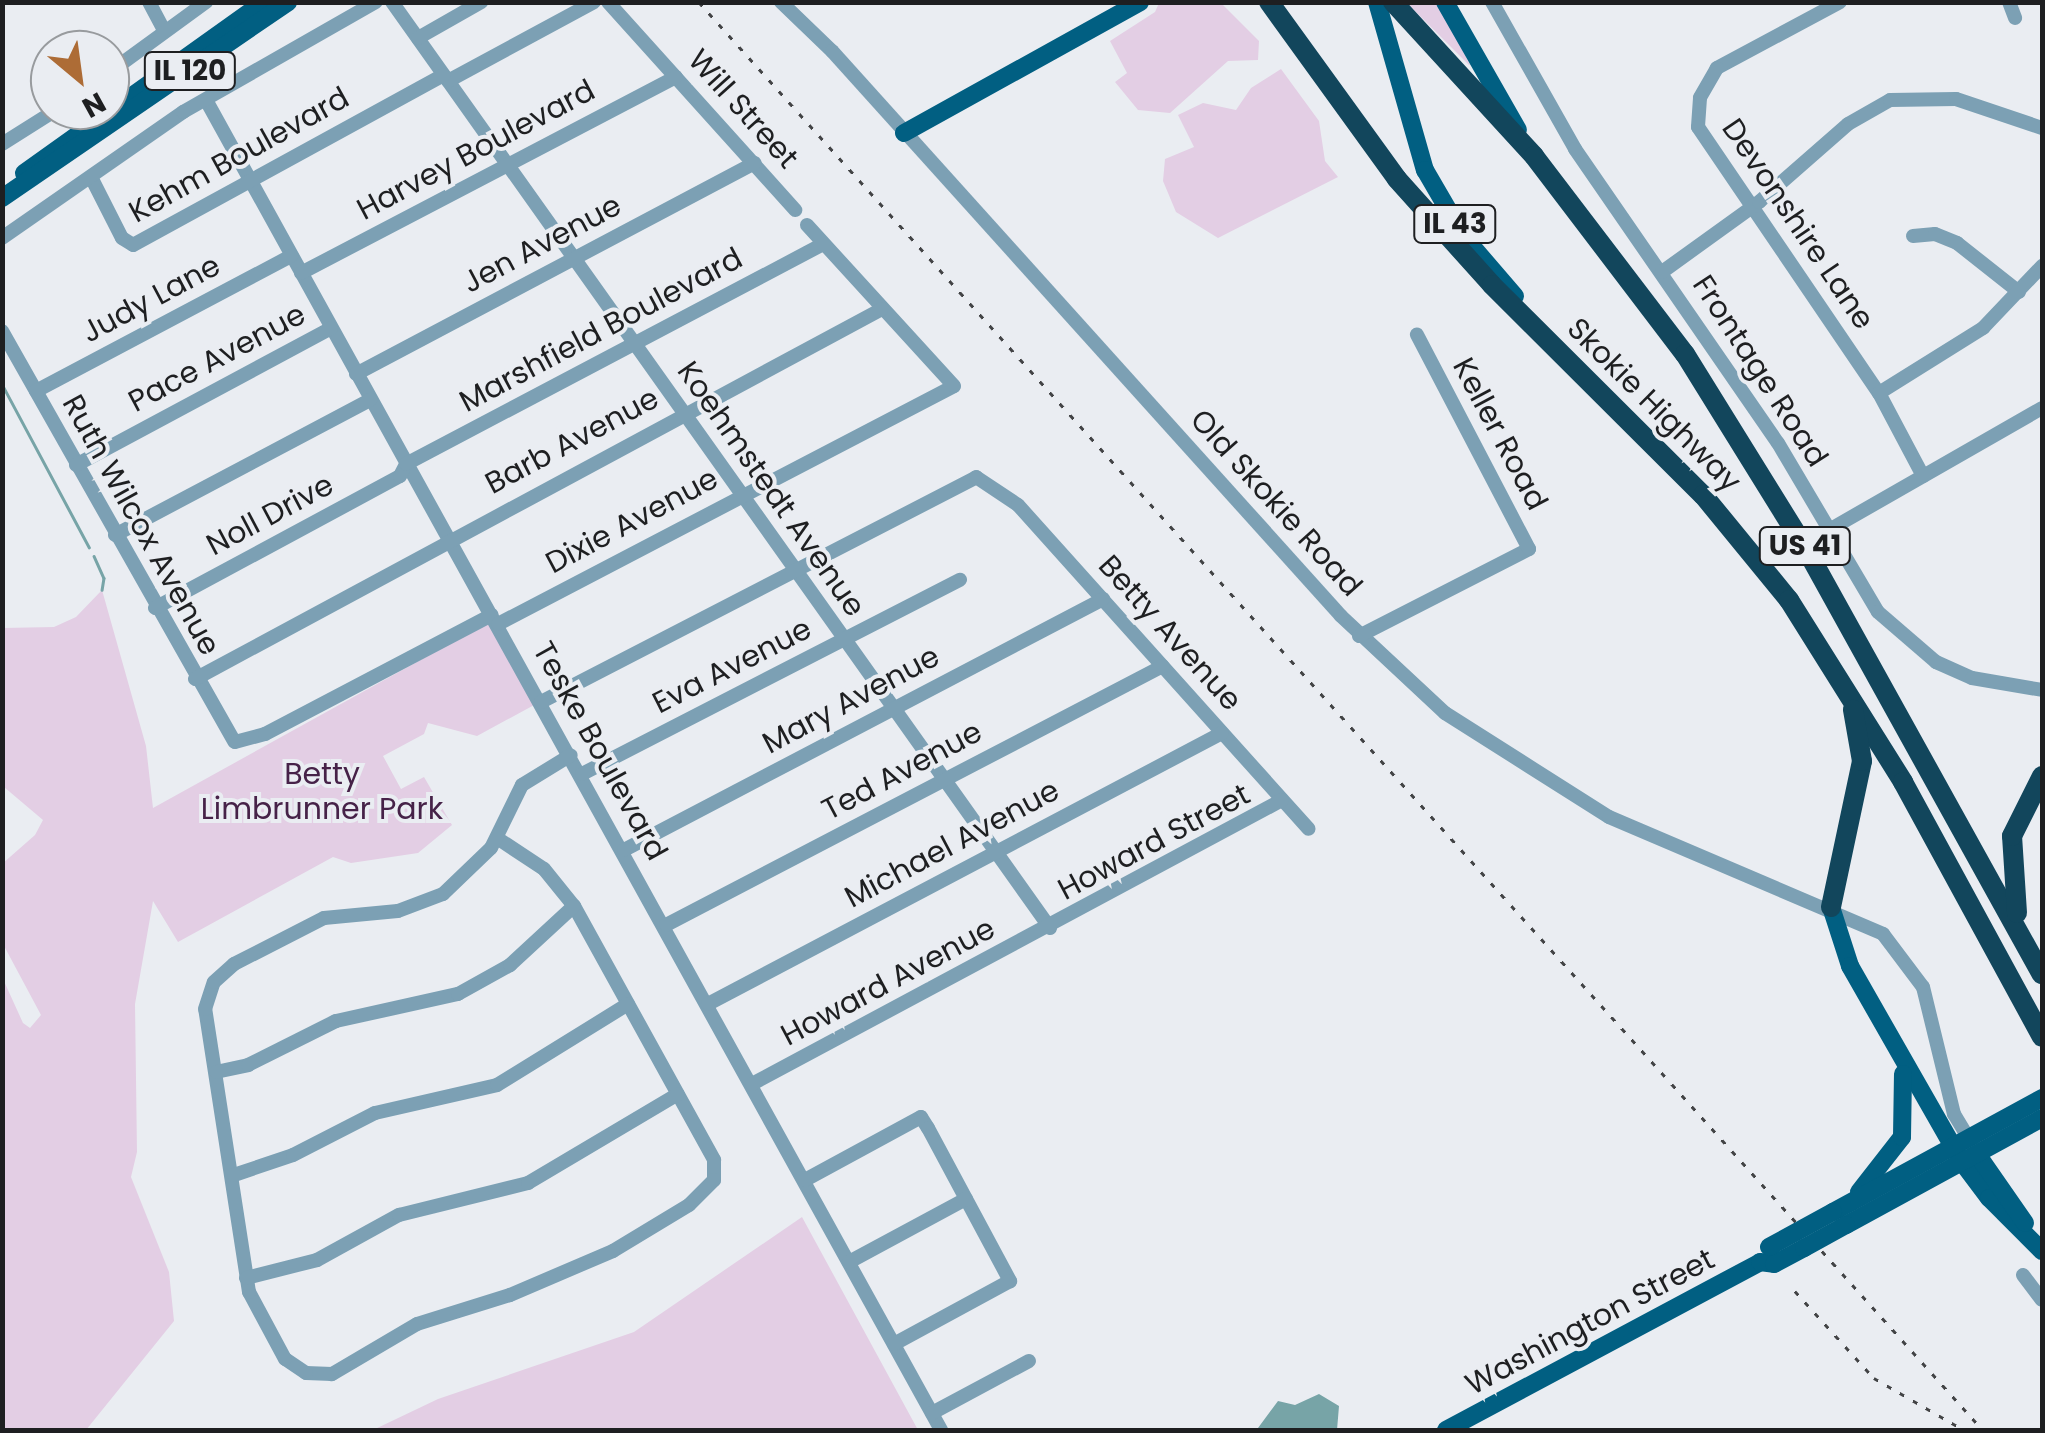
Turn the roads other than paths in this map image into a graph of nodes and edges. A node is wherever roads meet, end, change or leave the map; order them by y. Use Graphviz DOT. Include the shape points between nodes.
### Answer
graph roads {
  1 [pos="150,2"];
  2 [pos="206,2"];
  3 [pos="264,2"];
  4 [pos="288,2"];
  5 [pos="376,2"];
  6 [pos="392,2"];
  7 [pos="481,2"];
  8 [pos="594,2"];
  9 [pos="608,2"];
  10 [pos="780,2"];
  11 [pos="1140,2"];
  12 [pos="1255,2"];
  13 [pos="1270,2"];
  14 [pos="1377,2"];
  15 [pos="1393,2"];
  16 [pos="1445,2"];
  17 [pos="1492,2"];
  18 [pos="1840,2"];
  19 [pos="2010,2"];
  20 [pos="2015,18"];
  21 [pos="163,28"];
  22 [pos="418,38"];
  23 [pos="130,55"];
  24 [pos="676,76"];
  25 [pos="446,78"];
  26 [pos="206,100"];
  27 [pos="30,126"];
  28 [pos="2042,128"];
  29 [pos="904,133"];
  30 [pos="2,144"];
  31 [pos="1534,156"];
  32 [pos="755,164"];
  33 [pos="507,165"];
  34 [pos="91,176"];
  35 [pos="1397,179"];
  36 [pos="250,180"];
  37 [pos="2,189"];
  38 [pos="2,198"];
  39 [pos="1750,208"];
  40 [pos="796,210"];
  41 [pos="806,224"];
  42 [pos="1913,236"];
  43 [pos="2,238"];
  44 [pos="822,245"];
  45 [pos="291,256"];
  46 [pos="574,259"];
  47 [pos="2042,266"];
  48 [pos="1662,272"];
  49 [pos="301,273"];
  50 [pos="2019,292"];
  51 [pos="882,309"];
  52 [pos="331,328"];
  53 [pos="2,331"];
  54 [pos="1417,335"];
  55 [pos="634,344"];
  56 [pos="1581,372"];
  57 [pos="356,374"];
  58 [pos="36,391"];
  59 [pos="1879,393"];
  60 [pos="370,400"];
  61 [pos="2042,408"];
  62 [pos="684,414"];
  63 [pos="406,464"];
  64 [pos="76,465"];
  65 [pos="1923,476"];
  66 [pos="741,494"];
  67 [pos="1829,530"];
  68 [pos="115,535"];
  69 [pos="446,538"];
  70 [pos="794,569"];
  71 [pos="960,580"];
  72 [pos="1103,599"];
  73 [pos="1790,600"];
  74 [pos="156,608"];
  75 [pos="495,620"];
  76 [pos="1359,636"];
  77 [pos="844,639"];
  78 [pos="1163,666"];
  79 [pos="195,679"];
  80 [pos="2042,690"];
  81 [pos="541,702"];
  82 [pos="894,709"];
  83 [pos="1222,732"];
  84 [pos="235,742"];
  85 [pos="571,755"];
  86 [pos="582,774"];
  87 [pos="2042,776"];
  88 [pos="945,780"];
  89 [pos="1282,800"];
  90 [pos="1309,829"];
  91 [pos="497,838"];
  92 [pos="624,850"];
  93 [pos="996,852"];
  94 [pos="574,906"];
  95 [pos="1831,907"];
  96 [pos="666,925"];
  97 [pos="1050,928"];
  98 [pos="2039,968"];
  99 [pos="628,1004"];
  100 [pos="708,1004"];
  101 [pos="2042,1036"];
  102 [pos="1900,1059"];
  103 [pos="216,1072"];
  104 [pos="752,1084"];
  105 [pos="678,1094"];
  106 [pos="2041,1105"];
  107 [pos="1965,1150"];
  108 [pos="234,1175"];
  109 [pos="805,1180"];
  110 [pos="966,1199"];
  111 [pos="1843,1213"];
  112 [pos="2039,1247"];
  113 [pos="849,1262"];
  114 [pos="2023,1276"];
  115 [pos="246,1278"];
  116 [pos="2042,1300"];
  117 [pos="894,1344"];
  118 [pos="1029,1360"];
  119 [pos="932,1413"];
  120 [pos="941,1430"];
  121 [pos="1446,1430"];
  1 -- 21 [label="street"];
  2 -- 21 [label="street"];
  3 -- 37 [label="main road, IL 120"];
  4 -- 38 [label="main road, IL 120"];
  5 -- 26 [label="street"];
  6 -- 22 [label="street, Koehmstedt Avenue"];
  7 -- 22 [label="street"];
  8 -- 25 [label="street, Kehm Boulevard"];
  9 -- 24 [label="street, Will Street"];
  10 -- 29 [label="street, Old Skokie Road"];
  11 -- 29 [label="main road"];
  12 -- 35 [label="highway" via="1344,122"];
  13 -- 35 [label="highway, Skokie Highway / US 41"];
  14 -- 56 [label="main road, IL 43" via="1415,142 1441,204"];
  15 -- 31 [label="highway, Skokie Highway / US 41"];
  16 -- 31 [label="main road"];
  17 -- 48 [label="street, Frontage Road" via="1575,148"];
  18 -- 39 [label="street, Devonshire Lane" via="1718,68 1704,88 1698,110 1704,142"];
  19 -- 20 [label="street"];
  21 -- 23 [label="street"];
  22 -- 25 [label="street, Koehmstedt Avenue"];
  24 -- 32 [label="street, Will Street"];
  24 -- 33 [label="street, Harvey Boulevard"];
  25 -- 33 [label="street, Koehmstedt Avenue"];
  25 -- 36 [label="street, Kehm Boulevard"];
  26 -- 34 [label="street"];
  26 -- 36 [label="street, Teske Boulevard"];
  27 -- 30 [label="street"];
  28 -- 39 [label="street" via="1956,99 1904,96 1862,114"];
  29 -- 76 [label="street, Old Skokie Road"];
  31 -- 98 [label="highway, Skokie Highway / US 41" via="1642,294 1752,457"];
  32 -- 40 [label="street, Will Street"];
  32 -- 46 [label="street, Jen Avenue"];
  33 -- 46 [label="street, Koehmstedt Avenue"];
  33 -- 49 [label="street, Harvey Boulevard"];
  34 -- 36 [label="street, Kehm Boulevard" via="122,238 133,246"];
  34 -- 43 [label="street"];
  35 -- 56 [label="highway, Skokie Highway / US 41"];
  36 -- 45 [label="street, Teske Boulevard"];
  39 -- 48 [label="street"];
  39 -- 59 [label="street, Devonshire Lane"];
  41 -- 44 [label="street"];
  42 -- 50 [label="street" via="1934,234 1957,243"];
  44 -- 51 [label="street"];
  44 -- 55 [label="street, Marshfield Boulevard"];
  45 -- 49 [label="street, Teske Boulevard"];
  45 -- 58 [label="street, Judy Lane"];
  46 -- 55 [label="street, Koehmstedt Avenue"];
  46 -- 57 [label="street, Jen Avenue"];
  47 -- 50 [label="street"];
  48 -- 67 [label="street, Frontage Road"];
  49 -- 52 [label="street, Teske Boulevard"];
  50 -- 59 [label="street" via="1983,328"];
  51 -- 62 [label="street, Barb Avenue"];
  51 -- 66 [label="street, Dixie Avenue" via="954,386"];
  52 -- 57 [label="street, Teske Boulevard"];
  52 -- 64 [label="street, Pace Avenue"];
  53 -- 58 [label="street, Ruth Wilcox Avenue"];
  54 -- 76 [label="street, Keller Road" via="1529,550"];
  55 -- 62 [label="street, Koehmstedt Avenue"];
  55 -- 63 [label="street, Marshfield Boulevard"];
  56 -- 73 [label="highway, Skokie Highway / US 41" via="1703,495"];
  57 -- 60 [label="street, Teske Boulevard"];
  58 -- 64 [label="street, Ruth Wilcox Avenue"];
  59 -- 65 [label="street, Devonshire Lane"];
  60 -- 63 [label="street, Teske Boulevard"];
  60 -- 68 [label="street"];
  61 -- 65 [label="street"];
  62 -- 66 [label="street, Koehmstedt Avenue"];
  62 -- 69 [label="street, Barb Avenue"];
  63 -- 69 [label="street, Teske Boulevard"];
  63 -- 74 [label="street, Noll Drive" via="400,476"];
  64 -- 68 [label="street, Ruth Wilcox Avenue"];
  65 -- 67 [label="street"];
  66 -- 70 [label="street, Koehmstedt Avenue"];
  66 -- 75 [label="street, Dixie Avenue"];
  67 -- 80 [label="street, Frontage Road" via="1878,612 1910,646 1972,678"];
  68 -- 74 [label="street, Ruth Wilcox Avenue"];
  69 -- 75 [label="street, Teske Boulevard"];
  69 -- 79 [label="street, Barb Avenue"];
  70 -- 72 [label="street, Betty Avenue" via="959,483 984,479 1018,505"];
  70 -- 77 [label="street, Koehmstedt Avenue"];
  70 -- 81 [label="street"];
  71 -- 77 [label="street, Eva Avenue"];
  72 -- 78 [label="street, Betty Avenue"];
  72 -- 82 [label="street, Mary Avenue"];
  73 -- 95 [label="highway" via="1853,711 1861,745"];
  73 -- 101 [label="highway, Skokie Highway / US 41" via="1860,708"];
  74 -- 79 [label="street, Ruth Wilcox Avenue"];
  75 -- 81 [label="street, Teske Boulevard"];
  75 -- 84 [label="street, Dixie Avenue" via="264,734"];
  76 -- 95 [label="street, Old Skokie Road" via="1445,713 1577,801"];
  77 -- 82 [label="street, Koehmstedt Avenue"];
  77 -- 86 [label="street, Eva Avenue"];
  78 -- 83 [label="street, Betty Avenue"];
  78 -- 88 [label="street, Ted Avenue"];
  79 -- 84 [label="street, Ruth Wilcox Avenue"];
  81 -- 85 [label="street, Teske Boulevard"];
  82 -- 88 [label="street, Koehmstedt Avenue"];
  82 -- 92 [label="street, Mary Avenue"];
  83 -- 89 [label="street, Betty Avenue"];
  83 -- 93 [label="street, Michael Avenue"];
  85 -- 86 [label="street, Teske Boulevard"];
  85 -- 91 [label="street" via="522,786"];
  86 -- 92 [label="street, Teske Boulevard"];
  87 -- 98 [label="highway" via="2020,812 2009,861 2019,921"];
  88 -- 93 [label="street, Koehmstedt Avenue"];
  88 -- 96 [label="street, Ted Avenue"];
  89 -- 90 [label="street, Betty Avenue"];
  89 -- 97 [label="street, Howard Street"];
  91 -- 94 [label="street" via="544,869"];
  91 -- 103 [label="street" via="478,865 443,894 398,912 324,918 222,973 205,1009"];
  92 -- 96 [label="street, Teske Boulevard"];
  93 -- 97 [label="street, Koehmstedt Avenue"];
  93 -- 100 [label="street, Michael Avenue"];
  94 -- 99 [label="street"];
  94 -- 103 [label="street" via="510,965 458,994 336,1021 248,1066"];
  95 -- 102 [label="main road" via="1850,966"];
  95 -- 107 [label="street, Old Skokie Road" via="1884,934 1913,969 1928,1002"];
  96 -- 100 [label="street, Teske Boulevard"];
  97 -- 104 [label="street, Howard Avenue"];
  99 -- 105 [label="street"];
  99 -- 108 [label="street" via="497,1085 374,1113 293,1155"];
  100 -- 104 [label="street, Teske Boulevard"];
  102 -- 107 [label="main road"];
  102 -- 111 [label="main road" via="1907,1100 1902,1138"];
  103 -- 108 [label="street"];
  104 -- 109 [label="street, Teske Boulevard"];
  105 -- 115 [label="street" via="528,1183 399,1215 317,1260"];
  105 -- 115 [label="street" via="716,1168 708,1189 689,1205 613,1252 417,1324 332,1374 306,1373 285,1359"];
  106 -- 107 [label="main road, Washington Street"];
  107 -- 111 [label="main road, Washington Street"];
  107 -- 112 [label="main road" via="1988,1198"];
  108 -- 115 [label="street"];
  109 -- 110 [label="street" via="921,1118"];
  109 -- 113 [label="street, Teske Boulevard"];
  110 -- 113 [label="street"];
  110 -- 117 [label="street" via="1010,1280"];
  111 -- 121 [label="main road, Washington Street, bridge"];
  113 -- 117 [label="street, Teske Boulevard"];
  114 -- 116 [label="street"];
  117 -- 119 [label="street, Teske Boulevard"];
  118 -- 119 [label="street"];
  119 -- 120 [label="street, Teske Boulevard"];
}
